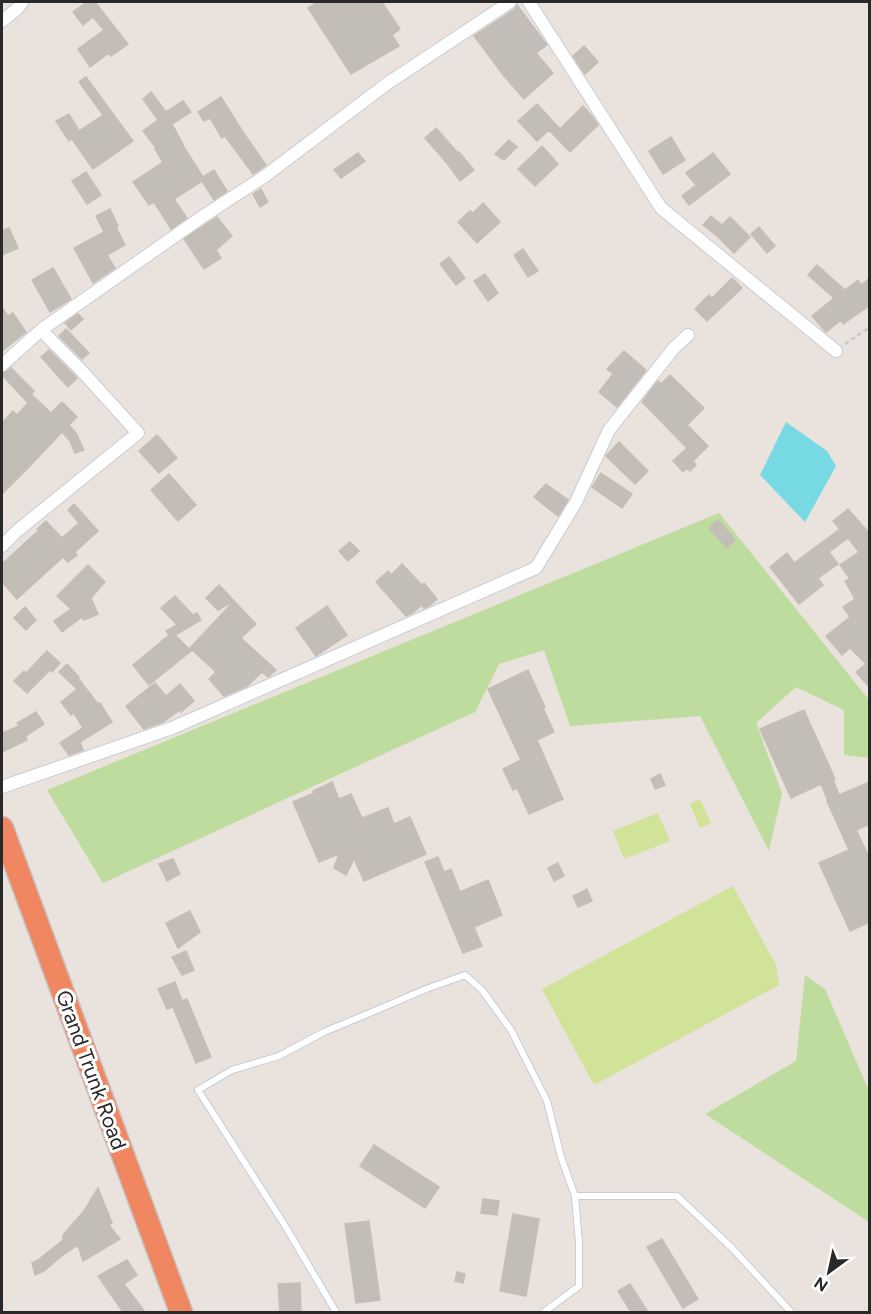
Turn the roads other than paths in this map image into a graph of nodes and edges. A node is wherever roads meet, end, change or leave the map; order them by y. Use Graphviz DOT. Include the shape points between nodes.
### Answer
graph roads {
  1 [pos="22,2"];
  2 [pos="510,2"];
  3 [pos="530,2"];
  4 [pos="2,21"];
  5 [pos="41,330"];
  6 [pos="688,335"];
  7 [pos="836,351"];
  8 [pos="2,365"];
  9 [pos="2,546"];
  10 [pos="2,787"];
  11 [pos="2,828"];
  12 [pos="575,1196"];
  13 [pos="181,1312"];
  14 [pos="336,1312"];
  15 [pos="544,1312"];
  16 [pos="791,1312"];
  1 -- 4 [label="street"];
  2 -- 5 [label="street" via="388,83 265,176"];
  3 -- 7 [label="street" via="661,208"];
  5 -- 8 [label="street"];
  5 -- 9 [label="street" via="138,433"];
  6 -- 10 [label="street" via="609,430 576,502 536,568 172,728"];
  11 -- 13 [label="highway, Grand Trunk Road"];
  12 -- 14 [label="lane" via="547,1101 511,1030 482,990 465,975 365,1014 279,1056 232,1070 198,1090"];
  12 -- 15 [label="lane" via="579,1286"];
  12 -- 16 [label="lane" via="676,1196 731,1247"];
}
